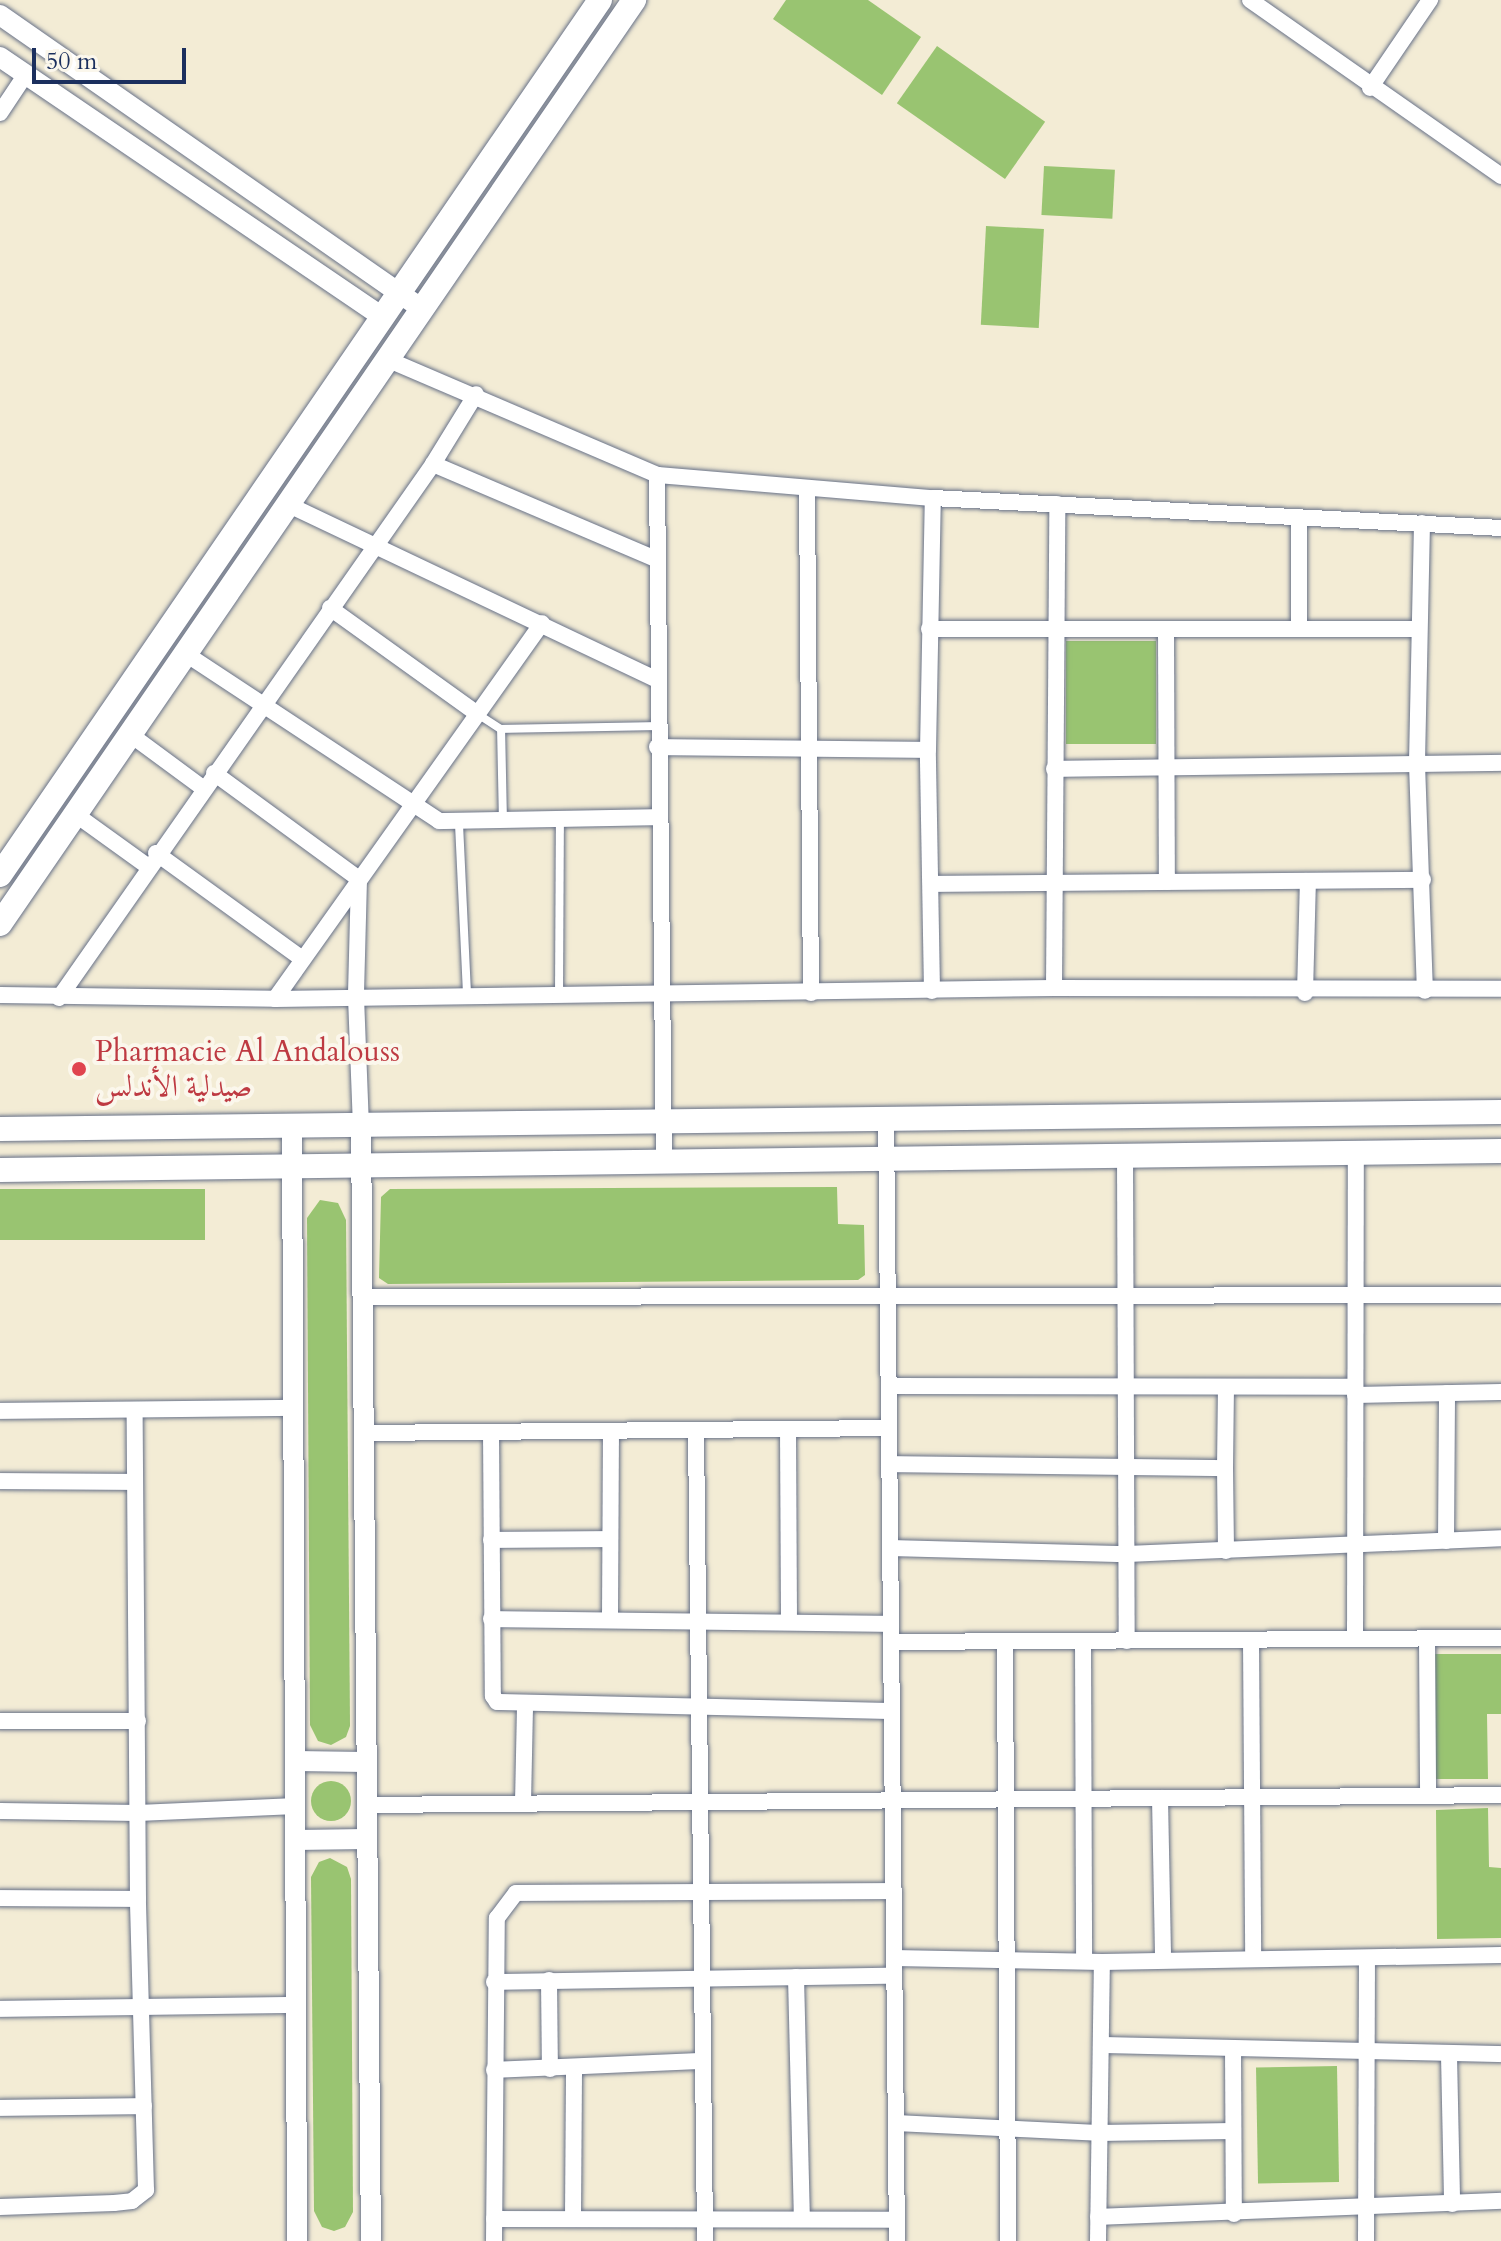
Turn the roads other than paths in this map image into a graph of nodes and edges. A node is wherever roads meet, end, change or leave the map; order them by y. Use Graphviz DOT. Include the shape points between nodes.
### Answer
graph roads {
  1 [pos="600,0"];
  2 [pos="634,0"];
  3 [pos="1250,0"];
  4 [pos="1430,0"];
  5 [pos="0,15"];
  6 [pos="0,57"];
  7 [pos="26,74"];
  8 [pos="1370,88"];
  9 [pos="0,113"];
  10 [pos="1501,176"];
  11 [pos="399,294"];
  12 [pos="422,309"];
  13 [pos="382,317"];
  14 [pos="389,360"];
  15 [pos="476,394"];
  16 [pos="433,464"];
  17 [pos="657,475"];
  18 [pos="807,489"];
  19 [pos="933,498"];
  20 [pos="1057,504"];
  21 [pos="289,505"];
  22 [pos="1299,517"];
  23 [pos="1422,523"];
  24 [pos="1501,528"];
  25 [pos="373,548"];
  26 [pos="656,559"];
  27 [pos="330,608"];
  28 [pos="542,623"];
  29 [pos="929,629"];
  30 [pos="1166,629"];
  31 [pos="1299,629"];
  32 [pos="1419,629"];
  33 [pos="1056,630"];
  34 [pos="186,654"];
  35 [pos="655,679"];
  36 [pos="265,703"];
  37 [pos="476,713"];
  38 [pos="656,726"];
  39 [pos="501,729"];
  40 [pos="131,735"];
  41 [pos="657,747"];
  42 [pos="806,748"];
  43 [pos="928,750"];
  44 [pos="1501,763"];
  45 [pos="1417,764"];
  46 [pos="1054,769"];
  47 [pos="1165,770"];
  48 [pos="214,773"];
  49 [pos="203,788"];
  50 [pos="410,805"];
  51 [pos="75,814"];
  52 [pos="658,817"];
  53 [pos="560,821"];
  54 [pos="503,822"];
  55 [pos="459,824"];
  56 [pos="152,860"];
  57 [pos="0,875"];
  58 [pos="359,879"];
  59 [pos="1423,880"];
  60 [pos="1308,881"];
  61 [pos="1167,882"];
  62 [pos="1053,883"];
  63 [pos="931,884"];
  64 [pos="0,924"];
  65 [pos="301,958"];
  66 [pos="1054,988"];
  67 [pos="1501,989"];
  68 [pos="932,991"];
  69 [pos="1425,991"];
  70 [pos="811,993"];
  71 [pos="1305,993"];
  72 [pos="467,994"];
  73 [pos="0,995"];
  74 [pos="559,996"];
  75 [pos="356,997"];
  76 [pos="59,998"];
  77 [pos="661,998"];
  78 [pos="275,999"];
  79 [pos="1501,1112"];
  80 [pos="886,1119"];
  81 [pos="663,1123"];
  82 [pos="361,1126"];
  83 [pos="292,1127"];
  84 [pos="0,1129"];
  85 [pos="1501,1151"];
  86 [pos="1356,1153"];
  87 [pos="1125,1156"];
  88 [pos="887,1159"];
  89 [pos="664,1164"];
  90 [pos="292,1168"];
  91 [pos="361,1169"];
  92 [pos="0,1170"];
  93 [pos="1355,1293"];
  94 [pos="1127,1294"];
  95 [pos="888,1295"];
  96 [pos="1501,1295"];
  97 [pos="362,1297"];
  98 [pos="889,1386"];
  99 [pos="1127,1386"];
  100 [pos="1226,1388"];
  101 [pos="1354,1391"];
  102 [pos="1501,1392"];
  103 [pos="1447,1393"];
  104 [pos="293,1408"];
  105 [pos="135,1410"];
  106 [pos="0,1411"];
  107 [pos="889,1428"];
  108 [pos="788,1429"];
  109 [pos="696,1430"];
  110 [pos="611,1431"];
  111 [pos="491,1432"];
  112 [pos="363,1433"];
  113 [pos="889,1464"];
  114 [pos="1127,1468"];
  115 [pos="1225,1468"];
  116 [pos="0,1481"];
  117 [pos="135,1482"];
  118 [pos="1501,1538"];
  119 [pos="610,1539"];
  120 [pos="491,1540"];
  121 [pos="1446,1541"];
  122 [pos="1355,1547"];
  123 [pos="890,1548"];
  124 [pos="1226,1551"];
  125 [pos="1127,1554"];
  126 [pos="491,1619"];
  127 [pos="610,1619"];
  128 [pos="700,1619"];
  129 [pos="789,1620"];
  130 [pos="891,1624"];
  131 [pos="1501,1638"];
  132 [pos="1355,1639"];
  133 [pos="1427,1639"];
  134 [pos="1251,1640"];
  135 [pos="1005,1641"];
  136 [pos="1083,1641"];
  137 [pos="1127,1641"];
  138 [pos="891,1642"];
  139 [pos="525,1706"];
  140 [pos="699,1706"];
  141 [pos="892,1711"];
  142 [pos="0,1721"];
  143 [pos="138,1721"];
  144 [pos="296,1761"];
  145 [pos="365,1762"];
  146 [pos="1501,1795"];
  147 [pos="1428,1796"];
  148 [pos="1254,1797"];
  149 [pos="1160,1798"];
  150 [pos="1006,1799"];
  151 [pos="1084,1799"];
  152 [pos="893,1800"];
  153 [pos="700,1802"];
  154 [pos="523,1803"];
  155 [pos="366,1805"];
  156 [pos="296,1806"];
  157 [pos="0,1811"];
  158 [pos="138,1813"];
  159 [pos="366,1839"];
  160 [pos="296,1840"];
  161 [pos="702,1891"];
  162 [pos="894,1891"];
  163 [pos="0,1898"];
  164 [pos="138,1899"];
  165 [pos="1501,1955"];
  166 [pos="894,1958"];
  167 [pos="1367,1958"];
  168 [pos="1253,1959"];
  169 [pos="1008,1960"];
  170 [pos="1163,1960"];
  171 [pos="1084,1961"];
  172 [pos="1102,1962"];
  173 [pos="701,1975"];
  174 [pos="894,1976"];
  175 [pos="796,1977"];
  176 [pos="549,1980"];
  177 [pos="494,1982"];
  178 [pos="297,2005"];
  179 [pos="0,2009"];
  180 [pos="141,2009"];
  181 [pos="1101,2045"];
  182 [pos="1233,2049"];
  183 [pos="1365,2054"];
  184 [pos="1501,2054"];
  185 [pos="1449,2055"];
  186 [pos="703,2061"];
  187 [pos="550,2069"];
  188 [pos="574,2069"];
  189 [pos="494,2070"];
  190 [pos="144,2106"];
  191 [pos="0,2108"];
  192 [pos="896,2123"];
  193 [pos="1005,2131"];
  194 [pos="1233,2131"];
  195 [pos="1098,2133"];
  196 [pos="1501,2201"];
  197 [pos="1452,2204"];
  198 [pos="0,2207"];
  199 [pos="1366,2207"];
  200 [pos="1234,2214"];
  201 [pos="573,2216"];
  202 [pos="705,2216"];
  203 [pos="1098,2217"];
  204 [pos="802,2218"];
  205 [pos="494,2219"];
  206 [pos="897,2220"];
  207 [pos="297,2241"];
  208 [pos="371,2241"];
  209 [pos="494,2241"];
  210 [pos="705,2241"];
  211 [pos="897,2241"];
  212 [pos="1008,2241"];
  213 [pos="1098,2241"];
  214 [pos="1366,2241"];
  1 -- 11 [label="main road"];
  2 -- 12 [label="main road"];
  3 -- 8 [label="street"];
  4 -- 8 [label="street"];
  5 -- 11 [label="street"];
  6 -- 7 [label="street"];
  7 -- 9 [label="street"];
  7 -- 13 [label="street"];
  8 -- 10 [label="street"];
  11 -- 12 [label="street"];
  11 -- 13 [label="main road"];
  12 -- 14 [label="main road"];
  13 -- 57 [label="main road"];
  14 -- 15 [label="street"];
  14 -- 21 [label="main road"];
  15 -- 16 [label="street"];
  15 -- 17 [label="street"];
  16 -- 25 [label="street"];
  16 -- 26 [label="street"];
  17 -- 18 [label="street"];
  17 -- 26 [label="street"];
  18 -- 19 [label="street"];
  18 -- 42 [label="street"];
  19 -- 20 [label="street"];
  19 -- 29 [label="street"];
  20 -- 22 [label="street"];
  20 -- 33 [label="street"];
  21 -- 25 [label="street"];
  21 -- 34 [label="main road"];
  22 -- 23 [label="street"];
  22 -- 31 [label="street"];
  23 -- 24 [label="street"];
  23 -- 32 [label="street"];
  25 -- 27 [label="street"];
  25 -- 28 [label="street"];
  26 -- 35 [label="street"];
  27 -- 36 [label="street"];
  27 -- 37 [label="street"];
  28 -- 35 [label="street"];
  28 -- 37 [label="street"];
  29 -- 33 [label="street"];
  29 -- 43 [label="street"];
  30 -- 31 [label="street"];
  30 -- 33 [label="street"];
  30 -- 47 [label="street"];
  31 -- 32 [label="street"];
  32 -- 45 [label="street"];
  33 -- 46 [label="street"];
  34 -- 36 [label="street"];
  34 -- 40 [label="main road"];
  35 -- 38 [label="street"];
  36 -- 48 [label="street"];
  36 -- 50 [label="street"];
  37 -- 39 [label="lane"];
  37 -- 50 [label="street"];
  38 -- 39 [label="lane"];
  38 -- 41 [label="street"];
  39 -- 54 [label="lane"];
  40 -- 49 [label="street"];
  40 -- 51 [label="main road"];
  41 -- 42 [label="street"];
  41 -- 52 [label="street"];
  42 -- 43 [label="street"];
  42 -- 70 [label="street"];
  43 -- 63 [label="street"];
  44 -- 45 [label="street"];
  45 -- 47 [label="street"];
  45 -- 59 [label="street"];
  46 -- 47 [label="street"];
  46 -- 62 [label="street"];
  47 -- 61 [label="street"];
  48 -- 49 [label="street"];
  48 -- 58 [label="street"];
  49 -- 56 [label="street"];
  50 -- 55 [label="street" via="439,821"];
  50 -- 58 [label="street"];
  51 -- 56 [label="street"];
  51 -- 64 [label="main road"];
  52 -- 53 [label="street"];
  52 -- 77 [label="street"];
  53 -- 54 [label="street"];
  53 -- 74 [label="lane"];
  54 -- 55 [label="street"];
  55 -- 72 [label="lane"];
  56 -- 65 [label="street"];
  56 -- 76 [label="street"];
  58 -- 65 [label="street"];
  58 -- 75 [label="street"];
  59 -- 60 [label="street"];
  59 -- 69 [label="street"];
  60 -- 61 [label="street"];
  60 -- 71 [label="street"];
  61 -- 62 [label="street"];
  62 -- 63 [label="street"];
  62 -- 66 [label="street"];
  63 -- 68 [label="street"];
  65 -- 78 [label="street"];
  66 -- 68 [label="street"];
  66 -- 71 [label="street"];
  67 -- 69 [label="street"];
  68 -- 70 [label="street"];
  69 -- 71 [label="street"];
  70 -- 77 [label="street"];
  72 -- 74 [label="street"];
  72 -- 75 [label="street"];
  73 -- 76 [label="street"];
  74 -- 77 [label="street"];
  75 -- 78 [label="street"];
  75 -- 82 [label="street"];
  76 -- 78 [label="street"];
  77 -- 81 [label="street"];
  79 -- 80 [label="main road"];
  80 -- 81 [label="main road"];
  80 -- 88 [label="street"];
  81 -- 82 [label="main road"];
  81 -- 89 [label="street"];
  82 -- 83 [label="main road"];
  82 -- 91 [label="street"];
  83 -- 84 [label="main road"];
  83 -- 90 [label="street"];
  85 -- 86 [label="main road"];
  86 -- 87 [label="main road"];
  86 -- 93 [label="street"];
  87 -- 88 [label="main road"];
  87 -- 94 [label="street"];
  88 -- 89 [label="main road"];
  88 -- 95 [label="street"];
  89 -- 91 [label="main road"];
  90 -- 91 [label="main road"];
  90 -- 92 [label="main road"];
  90 -- 104 [label="street"];
  91 -- 97 [label="street"];
  93 -- 94 [label="street"];
  93 -- 96 [label="street"];
  93 -- 101 [label="street"];
  94 -- 95 [label="street"];
  94 -- 99 [label="street"];
  95 -- 97 [label="street"];
  95 -- 98 [label="street"];
  97 -- 112 [label="street"];
  98 -- 99 [label="street"];
  98 -- 107 [label="street"];
  99 -- 100 [label="street"];
  99 -- 114 [label="street"];
  100 -- 101 [label="street"];
  100 -- 115 [label="street"];
  101 -- 103 [label="street"];
  101 -- 122 [label="street"];
  102 -- 103 [label="street"];
  103 -- 121 [label="street"];
  104 -- 105 [label="street"];
  104 -- 144 [label="street"];
  105 -- 106 [label="street"];
  105 -- 117 [label="street"];
  107 -- 108 [label="street"];
  107 -- 113 [label="street"];
  108 -- 109 [label="street"];
  108 -- 129 [label="street"];
  109 -- 110 [label="street"];
  109 -- 128 [label="street"];
  110 -- 111 [label="street"];
  110 -- 119 [label="street"];
  111 -- 112 [label="street"];
  111 -- 120 [label="street"];
  112 -- 145 [label="street"];
  113 -- 114 [label="street"];
  113 -- 123 [label="street"];
  114 -- 115 [label="street"];
  114 -- 125 [label="street"];
  115 -- 124 [label="street"];
  116 -- 117 [label="street"];
  117 -- 143 [label="street"];
  118 -- 121 [label="street"];
  119 -- 120 [label="street"];
  119 -- 127 [label="street"];
  120 -- 126 [label="street"];
  121 -- 122 [label="street"];
  122 -- 124 [label="street"];
  122 -- 132 [label="street"];
  123 -- 125 [label="street"];
  123 -- 130 [label="street"];
  124 -- 125 [label="street"];
  125 -- 137 [label="street"];
  126 -- 127 [label="street"];
  126 -- 139 [label="street" via="493,1696 501,1705"];
  127 -- 128 [label="street"];
  128 -- 129 [label="street"];
  128 -- 140 [label="street"];
  129 -- 130 [label="street"];
  130 -- 138 [label="street"];
  131 -- 133 [label="street"];
  132 -- 133 [label="street"];
  132 -- 134 [label="street"];
  133 -- 147 [label="street"];
  134 -- 137 [label="street"];
  134 -- 148 [label="street"];
  135 -- 136 [label="street"];
  135 -- 138 [label="street"];
  135 -- 150 [label="street"];
  136 -- 137 [label="street"];
  136 -- 151 [label="street"];
  138 -- 141 [label="street"];
  139 -- 140 [label="street"];
  139 -- 154 [label="street"];
  140 -- 141 [label="street"];
  140 -- 153 [label="street"];
  141 -- 152 [label="street"];
  142 -- 143 [label="street"];
  143 -- 158 [label="street"];
  144 -- 145 [label="street"];
  144 -- 156 [label="street"];
  145 -- 155 [label="street"];
  146 -- 147 [label="street"];
  147 -- 148 [label="street"];
  148 -- 149 [label="street"];
  148 -- 168 [label="street"];
  149 -- 151 [label="street"];
  149 -- 170 [label="street"];
  150 -- 151 [label="street"];
  150 -- 152 [label="street"];
  150 -- 169 [label="street"];
  151 -- 171 [label="street"];
  152 -- 153 [label="street"];
  152 -- 162 [label="street"];
  153 -- 154 [label="street"];
  153 -- 161 [label="street"];
  154 -- 155 [label="street"];
  155 -- 159 [label="street"];
  156 -- 158 [label="street"];
  156 -- 160 [label="street"];
  157 -- 158 [label="street"];
  158 -- 164 [label="street"];
  159 -- 160 [label="street"];
  159 -- 208 [label="street"];
  160 -- 178 [label="street"];
  161 -- 162 [label="street"];
  161 -- 173 [label="street"];
  161 -- 177 [label="street" via="516,1893 497,1918"];
  162 -- 166 [label="street"];
  163 -- 164 [label="street"];
  164 -- 180 [label="street"];
  165 -- 167 [label="street"];
  166 -- 169 [label="street"];
  166 -- 174 [label="street"];
  167 -- 168 [label="street"];
  167 -- 183 [label="street"];
  168 -- 170 [label="street"];
  169 -- 171 [label="street"];
  169 -- 193 [label="street"];
  170 -- 172 [label="street"];
  171 -- 172 [label="street"];
  172 -- 181 [label="street"];
  173 -- 175 [label="street"];
  173 -- 176 [label="street"];
  173 -- 186 [label="street"];
  174 -- 175 [label="street"];
  174 -- 192 [label="street"];
  175 -- 204 [label="street"];
  176 -- 177 [label="street"];
  176 -- 187 [label="street"];
  177 -- 189 [label="street"];
  178 -- 180 [label="street"];
  178 -- 207 [label="street"];
  179 -- 180 [label="street"];
  180 -- 190 [label="street"];
  181 -- 182 [label="street"];
  181 -- 195 [label="street"];
  182 -- 183 [label="street"];
  182 -- 194 [label="street"];
  183 -- 185 [label="street"];
  183 -- 199 [label="street"];
  184 -- 185 [label="street"];
  185 -- 197 [label="street"];
  186 -- 188 [label="street"];
  186 -- 202 [label="street"];
  187 -- 188 [label="street"];
  187 -- 189 [label="street"];
  188 -- 201 [label="street"];
  189 -- 205 [label="street"];
  190 -- 191 [label="street"];
  190 -- 198 [label="street" via="146,2190 141,2197 114,2203"];
  192 -- 193 [label="street"];
  192 -- 206 [label="street"];
  193 -- 195 [label="street"];
  193 -- 212 [label="street"];
  194 -- 195 [label="street"];
  194 -- 200 [label="street"];
  195 -- 203 [label="street"];
  196 -- 197 [label="street"];
  197 -- 199 [label="street"];
  199 -- 200 [label="street"];
  199 -- 214 [label="street"];
  200 -- 203 [label="street"];
  201 -- 202 [label="street"];
  201 -- 205 [label="street"];
  202 -- 204 [label="street"];
  202 -- 210 [label="street"];
  203 -- 213 [label="street"];
  204 -- 206 [label="street"];
  205 -- 209 [label="street"];
  206 -- 211 [label="street"];
}
